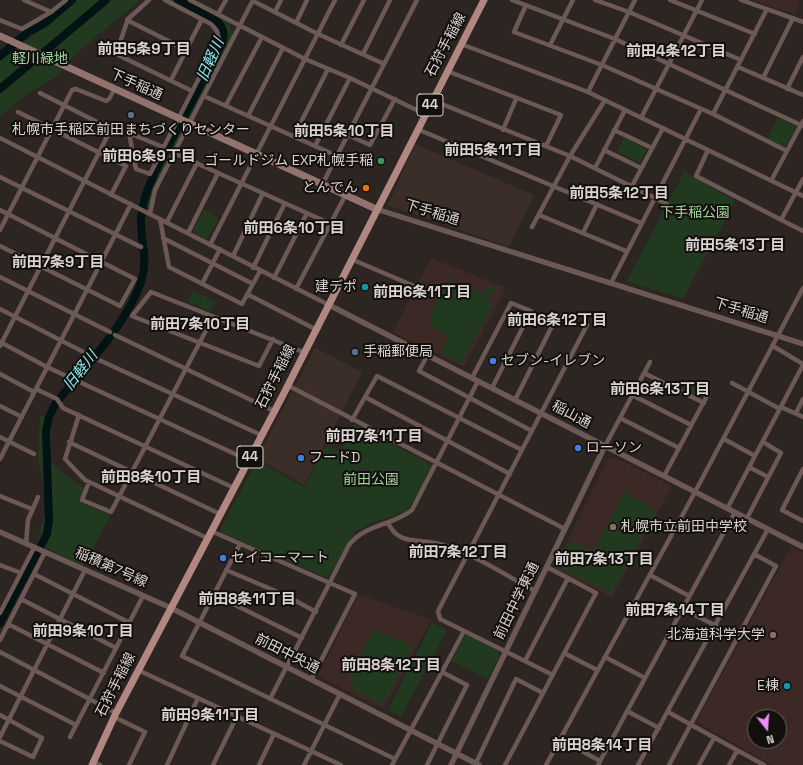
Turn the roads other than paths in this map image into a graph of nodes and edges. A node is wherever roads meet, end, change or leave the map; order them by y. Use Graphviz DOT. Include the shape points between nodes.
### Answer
graph roads {
  1 [pos="24,0"];
  2 [pos="66,0"];
  3 [pos="149,0"];
  4 [pos="165,0"];
  5 [pos="190,0"];
  6 [pos="226,0"];
  7 [pos="253,0"];
  8 [pos="281,0"];
  9 [pos="307,0"];
  10 [pos="335,0"];
  11 [pos="364,0"];
  12 [pos="390,0"];
  13 [pos="417,0"];
  14 [pos="484,0"];
  15 [pos="512,0"];
  16 [pos="573,0"];
  17 [pos="595,0"];
  18 [pos="635,0"];
  19 [pos="670,0"];
  20 [pos="702,0"];
  21 [pos="741,0"];
  22 [pos="198,2"];
  23 [pos="526,5"];
  24 [pos="767,9"];
  25 [pos="697,11"];
  26 [pos="51,12"];
  27 [pos="275,12"];
  28 [pos="629,12"];
  29 [pos="218,14"];
  30 [pos="793,18"];
  31 [pos="202,19"];
  32 [pos="0,20"];
  33 [pos="127,20"];
  34 [pos="564,20"];
  35 [pos="803,22"];
  36 [pos="296,23"];
  37 [pos="240,26"];
  38 [pos="318,34"];
  39 [pos="755,34"];
  40 [pos="0,36"];
  41 [pos="684,36"];
  42 [pos="262,37"];
  43 [pos="615,39"];
  44 [pos="341,44"];
  45 [pos="461,44"];
  46 [pos="550,45"];
  47 [pos="283,48"];
  48 [pos="186,50"];
  49 [pos="362,54"];
  50 [pos="803,57"];
  51 [pos="305,59"];
  52 [pos="741,60"];
  53 [pos="669,63"];
  54 [pos="384,64"];
  55 [pos="602,65"];
  56 [pos="738,66"];
  57 [pos="328,69"];
  58 [pos="447,71"];
  59 [pos="350,78"];
  60 [pos="763,78"];
  61 [pos="171,80"];
  62 [pos="372,88"];
  63 [pos="787,88"];
  64 [pos="656,89"];
  65 [pos="726,89"];
  66 [pos="114,90"];
  67 [pos="192,91"];
  68 [pos="588,92"];
  69 [pos="40,93"];
  70 [pos="204,96"];
  71 [pos="803,96"];
  72 [pos="395,99"];
  73 [pos="516,99"];
  74 [pos="432,100"];
  75 [pos="605,100"];
  76 [pos="64,104"];
  77 [pos="226,105"];
  78 [pos="701,109"];
  79 [pos="625,110"];
  80 [pos="18,112"];
  81 [pos="425,114"];
  82 [pos="712,114"];
  83 [pos="248,116"];
  84 [pos="178,118"];
  85 [pos="641,118"];
  86 [pos="189,124"];
  87 [pos="802,124"];
  88 [pos="271,126"];
  89 [pos="52,128"];
  90 [pos="663,128"];
  91 [pos="417,129"];
  92 [pos="503,130"];
  93 [pos="614,130"];
  94 [pos="348,135"];
  95 [pos="294,136"];
  96 [pos="0,138"];
  97 [pos="685,139"];
  98 [pos="315,146"];
  99 [pos="546,146"];
  100 [pos="163,147"];
  101 [pos="652,148"];
  102 [pos="604,150"];
  103 [pos="708,150"];
  104 [pos="787,151"];
  105 [pos="98,153"];
  106 [pos="174,153"];
  107 [pos="256,154"];
  108 [pos="337,156"];
  109 [pos="570,156"];
  110 [pos="37,158"];
  111 [pos="197,163"];
  112 [pos="595,168"];
  113 [pos="642,168"];
  114 [pos="218,173"];
  115 [pos="0,177"];
  116 [pos="803,179"];
  117 [pos="771,180"];
  118 [pos="84,181"];
  119 [pos="242,183"];
  120 [pos="322,185"];
  121 [pos="553,186"];
  122 [pos="632,186"];
  123 [pos="22,188"];
  124 [pos="796,192"];
  125 [pos="263,193"];
  126 [pos="111,195"];
  127 [pos="345,196"];
  128 [pos="803,196"];
  129 [pos="654,198"];
  130 [pos="285,203"];
  131 [pos="130,204"];
  132 [pos="598,204"];
  133 [pos="667,204"];
  134 [pos="0,210"];
  135 [pos="376,210"];
  136 [pos="68,212"];
  137 [pos="148,213"];
  138 [pos="307,213"];
  139 [pos="8,214"];
  140 [pos="539,215"];
  141 [pos="160,219"];
  142 [pos="780,220"];
  143 [pos="167,222"];
  144 [pos="641,223"];
  145 [pos="331,224"];
  146 [pos="532,227"];
  147 [pos="0,230"];
  148 [pos="803,231"];
  149 [pos="188,233"];
  150 [pos="582,233"];
  151 [pos="115,234"];
  152 [pos="54,238"];
  153 [pos="163,238"];
  154 [pos="210,245"];
  155 [pos="0,246"];
  156 [pos="141,247"];
  157 [pos="220,249"];
  158 [pos="626,251"];
  159 [pos="233,256"];
  160 [pos="351,259"];
  161 [pos="101,262"];
  162 [pos="212,263"];
  163 [pos="40,266"];
  164 [pos="253,268"];
  165 [pos="260,271"];
  166 [pos="0,277"];
  167 [pos="274,278"];
  168 [pos="202,284"];
  169 [pos="253,284"];
  170 [pos="611,284"];
  171 [pos="414,286"];
  172 [pos="803,288"];
  173 [pos="296,289"];
  174 [pos="87,290"];
  175 [pos="28,291"];
  176 [pos="247,294"];
  177 [pos="797,300"];
  178 [pos="328,304"];
  179 [pos="803,304"];
  180 [pos="0,310"];
  181 [pos="558,314"];
  182 [pos="74,315"];
  183 [pos="15,317"];
  184 [pos="213,317"];
  185 [pos="587,325"];
  186 [pos="315,329"];
  187 [pos="110,332"];
  188 [pos="115,335"];
  189 [pos="778,336"];
  190 [pos="273,339"];
  191 [pos="61,340"];
  192 [pos="1,343"];
  193 [pos="200,343"];
  194 [pos="803,344"];
  195 [pos="773,346"];
  196 [pos="303,352"];
  197 [pos="426,356"];
  198 [pos="650,362"];
  199 [pos="803,364"];
  200 [pos="47,367"];
  201 [pos="187,369"];
  202 [pos="644,373"];
  203 [pos="0,374"];
  204 [pos="472,378"];
  205 [pos="478,381"];
  206 [pos="732,383"];
  207 [pos="287,384"];
  208 [pos="492,388"];
  209 [pos="35,391"];
  210 [pos="748,393"];
  211 [pos="173,394"];
  212 [pos="708,394"];
  213 [pos="632,395"];
  214 [pos="365,397"];
  215 [pos="470,398"];
  216 [pos="803,399"];
  217 [pos="514,400"];
  218 [pos="704,403"];
  219 [pos="0,406"];
  220 [pos="780,408"];
  221 [pos="274,411"];
  222 [pos="541,413"];
  223 [pos="796,414"];
  224 [pos="79,415"];
  225 [pos="22,417"];
  226 [pos="803,417"];
  227 [pos="620,418"];
  228 [pos="160,419"];
  229 [pos="459,419"];
  230 [pos="352,420"];
  231 [pos="692,425"];
  232 [pos="532,431"];
  233 [pos="261,435"];
  234 [pos="0,438"];
  235 [pos="724,439"];
  236 [pos="448,440"];
  237 [pos="9,442"];
  238 [pos="69,442"];
  239 [pos="763,442"];
  240 [pos="605,446"];
  241 [pos="146,447"];
  242 [pos="679,448"];
  243 [pos="522,450"];
  244 [pos="34,454"];
  245 [pos="755,456"];
  246 [pos="0,459"];
  247 [pos="248,460"];
  248 [pos="437,462"];
  249 [pos="749,467"];
  250 [pos="803,469"];
  251 [pos="133,472"];
  252 [pos="510,474"];
  253 [pos="664,476"];
  254 [pos="768,477"];
  255 [pos="89,482"];
  256 [pos="234,488"];
  257 [pos="695,492"];
  258 [pos="0,496"];
  259 [pos="38,496"];
  260 [pos="499,496"];
  261 [pos="120,497"];
  262 [pos="32,509"];
  263 [pos="727,509"];
  264 [pos="735,512"];
  265 [pos="220,514"];
  266 [pos="747,518"];
  267 [pos="803,521"];
  268 [pos="388,523"];
  269 [pos="565,529"];
  270 [pos="768,529"];
  271 [pos="0,532"];
  272 [pos="209,535"];
  273 [pos="26,544"];
  274 [pos="240,544"];
  275 [pos="803,547"];
  276 [pos="39,550"];
  277 [pos="754,554"];
  278 [pos="468,555"];
  279 [pos="0,564"];
  280 [pos="546,567"];
  281 [pos="85,570"];
  282 [pos="226,570"];
  283 [pos="21,573"];
  284 [pos="34,574"];
  285 [pos="650,575"];
  286 [pos="568,578"];
  287 [pos="330,584"];
  288 [pos="535,591"];
  289 [pos="73,594"];
  290 [pos="213,594"];
  291 [pos="143,596"];
  292 [pos="689,596"];
  293 [pos="21,599"];
  294 [pos="171,608"];
  295 [pos="683,608"];
  296 [pos="316,612"];
  297 [pos="0,613"];
  298 [pos="60,619"];
  299 [pos="198,622"];
  300 [pos="130,623"];
  301 [pos="8,624"];
  302 [pos="715,624"];
  303 [pos="464,631"];
  304 [pos="738,637"];
  305 [pos="302,638"];
  306 [pos="0,640"];
  307 [pos="48,644"];
  308 [pos="116,648"];
  309 [pos="0,652"];
  310 [pos="506,652"];
  311 [pos="564,653"];
  312 [pos="605,657"];
  313 [pos="525,661"];
  314 [pos="287,668"];
  315 [pos="35,670"];
  316 [pos="138,670"];
  317 [pos="597,670"];
  318 [pos="442,672"];
  319 [pos="104,673"];
  320 [pos="553,675"];
  321 [pos="645,678"];
  322 [pos="312,680"];
  323 [pos="0,686"];
  324 [pos="543,693"];
  325 [pos="340,694"];
  326 [pos="21,697"];
  327 [pos="90,698"];
  328 [pos="198,698"];
  329 [pos="270,699"];
  330 [pos="627,711"];
  331 [pos="668,712"];
  332 [pos="0,715"];
  333 [pos="115,715"];
  334 [pos="237,716"];
  335 [pos="9,720"];
  336 [pos="76,725"];
  337 [pos="324,725"];
  338 [pos="690,725"];
  339 [pos="659,728"];
  340 [pos="411,731"];
  341 [pos="274,734"];
  342 [pos="0,737"];
  343 [pos="70,737"];
  344 [pos="560,738"];
  345 [pos="714,738"];
  346 [pos="0,741"];
  347 [pos="437,744"];
  348 [pos="737,750"];
  349 [pos="311,751"];
  350 [pos="456,754"];
  351 [pos="395,759"];
  352 [pos="599,763"];
  353 [pos="95,764"];
  354 [pos="761,764"];
  355 [pos="129,765"];
  356 [pos="167,765"];
  357 [pos="213,765"];
  358 [pos="259,765"];
  359 [pos="304,765"];
  360 [pos="341,765"];
  361 [pos="392,765"];
  362 [pos="427,765"];
  363 [pos="451,765"];
  364 [pos="477,765"];
  365 [pos="505,765"];
  366 [pos="546,765"];
  367 [pos="638,765"];
  368 [pos="669,765"];
  369 [pos="699,765"];
  370 [pos="730,765"];
  1 -- 26 [label="street"];
  2 -- 26 [label="street"];
  3 -- 33 [label="street"];
  4 -- 31 [label="street"];
  5 -- 22 [label="street"];
  6 -- 29 [label="street"];
  7 -- 27 [label="street"];
  7 -- 37 [label="street"];
  8 -- 27 [label="street"];
  9 -- 36 [label="street"];
  10 -- 38 [label="street"];
  11 -- 44 [label="street"];
  12 -- 49 [label="street"];
  13 -- 54 [label="street"];
  14 -- 45 [label="main road, 石狩手稲線 / 44"];
  15 -- 23 [label="street"];
  16 -- 34 [label="street"];
  17 -- 28 [label="street"];
  18 -- 28 [label="street"];
  19 -- 25 [label="street"];
  20 -- 25 [label="street"];
  21 -- 24 [label="street"];
  22 -- 29 [label="street"];
  23 -- 34 [label="street"];
  23 -- 46 [label="street" via="514,32"];
  24 -- 30 [label="street"];
  24 -- 39 [label="street"];
  25 -- 39 [label="street"];
  25 -- 41 [label="street"];
  26 -- 32 [label="street" via="22,29"];
  27 -- 36 [label="street"];
  28 -- 41 [label="street"];
  28 -- 43 [label="street"];
  29 -- 37 [label="street"];
  30 -- 35 [label="street"];
  30 -- 60 [label="street"];
  31 -- 48 [label="street"];
  31 -- 67 [label="street" via="215,28 219,38"];
  33 -- 48 [label="street"];
  33 -- 61 [label="street" via="116,54"];
  34 -- 43 [label="street"];
  34 -- 46 [label="street"];
  36 -- 38 [label="street"];
  37 -- 42 [label="street"];
  37 -- 70 [label="street"];
  38 -- 44 [label="street"];
  38 -- 51 [label="street"];
  39 -- 52 [label="street"];
  40 -- 66 [label="main road, 下手稲通"];
  41 -- 52 [label="street"];
  41 -- 53 [label="street"];
  42 -- 47 [label="street"];
  42 -- 77 [label="street"];
  43 -- 53 [label="street"];
  43 -- 55 [label="street"];
  44 -- 49 [label="street"];
  45 -- 58 [label="main road, 石狩手稲線 / 44"];
  45 -- 68 [label="street"];
  46 -- 55 [label="street"];
  47 -- 51 [label="street"];
  47 -- 83 [label="street"];
  48 -- 61 [label="street"];
  49 -- 54 [label="street"];
  50 -- 63 [label="street"];
  51 -- 57 [label="street"];
  51 -- 88 [label="street"];
  52 -- 56 [label="street"];
  53 -- 64 [label="street"];
  53 -- 65 [label="street"];
  54 -- 62 [label="street"];
  55 -- 64 [label="street"];
  55 -- 68 [label="street"];
  56 -- 60 [label="street"];
  56 -- 65 [label="street"];
  57 -- 59 [label="street"];
  57 -- 95 [label="street"];
  58 -- 73 [label="street"];
  58 -- 74 [label="main road, 石狩手稲線 / 44"];
  59 -- 62 [label="street"];
  59 -- 98 [label="street"];
  60 -- 63 [label="street"];
  61 -- 67 [label="street"];
  62 -- 72 [label="street"];
  62 -- 94 [label="street"];
  63 -- 71 [label="street"];
  64 -- 78 [label="street"];
  64 -- 85 [label="street"];
  65 -- 82 [label="street"];
  65 -- 87 [label="street"];
  66 -- 76 [label="street" via="106,101 76,89 72,90"];
  66 -- 84 [label="main road, 下手稲通"];
  67 -- 84 [label="street"];
  68 -- 75 [label="street"];
  69 -- 76 [label="street"];
  70 -- 77 [label="street"];
  70 -- 86 [label="street"];
  72 -- 81 [label="street"];
  72 -- 94 [label="street" via="370,145"];
  73 -- 92 [label="street"];
  73 -- 99 [label="street" via="560,115"];
  74 -- 81 [label="main road, 石狩手稲線 / 44"];
  74 -- 92 [label="street"];
  75 -- 79 [label="street"];
  75 -- 109 [label="street"];
  76 -- 89 [label="street"];
  76 -- 105 [label="street" via="111,128"];
  77 -- 83 [label="street"];
  78 -- 82 [label="street"];
  78 -- 97 [label="street"];
  79 -- 85 [label="street"];
  79 -- 93 [label="street"];
  80 -- 89 [label="street"];
  81 -- 91 [label="main road, 石狩手稲線 / 44"];
  82 -- 104 [label="street"];
  83 -- 88 [label="street"];
  84 -- 86 [label="main road, 下手稲通"];
  84 -- 100 [label="street"];
  85 -- 90 [label="street"];
  86 -- 106 [label="street"];
  86 -- 107 [label="main road, 下手稲通"];
  87 -- 104 [label="street"];
  88 -- 95 [label="street"];
  88 -- 107 [label="street"];
  89 -- 105 [label="street"];
  89 -- 110 [label="street"];
  90 -- 97 [label="street"];
  90 -- 101 [label="street"];
  91 -- 121 [label="street"];
  91 -- 135 [label="main road, 石狩手稲線 / 44"];
  92 -- 99 [label="street"];
  93 -- 101 [label="street"];
  93 -- 102 [label="street"];
  94 -- 108 [label="street"];
  95 -- 98 [label="street"];
  96 -- 110 [label="street"];
  97 -- 103 [label="street"];
  97 -- 129 [label="street"];
  98 -- 108 [label="street"];
  99 -- 109 [label="street"];
  100 -- 100 [label="street" via="150,174 136,169 129,133"];
  101 -- 113 [label="street"];
  102 -- 112 [label="street"];
  102 -- 113 [label="street"];
  103 -- 117 [label="street"];
  103 -- 142 [label="street" via="696,176"];
  104 -- 117 [label="street"];
  105 -- 118 [label="street"];
  105 -- 126 [label="street" via="126,166"];
  106 -- 111 [label="street"];
  106 -- 137 [label="street" via="155,190"];
  107 -- 119 [label="street"];
  107 -- 120 [label="main road, 下手稲通"];
  108 -- 120 [label="street"];
  109 -- 112 [label="street"];
  109 -- 121 [label="street"];
  110 -- 118 [label="street"];
  110 -- 123 [label="street"];
  111 -- 114 [label="street"];
  111 -- 143 [label="street"];
  112 -- 122 [label="street"];
  113 -- 122 [label="street"];
  114 -- 119 [label="street"];
  114 -- 149 [label="street"];
  115 -- 123 [label="street"];
  116 -- 124 [label="street"];
  117 -- 124 [label="street"];
  118 -- 126 [label="street"];
  118 -- 136 [label="street"];
  119 -- 125 [label="street"];
  119 -- 154 [label="street"];
  120 -- 127 [label="main road, 下手稲通"];
  121 -- 132 [label="street"];
  121 -- 140 [label="street"];
  122 -- 129 [label="street"];
  123 -- 136 [label="street"];
  123 -- 139 [label="street"];
  124 -- 128 [label="street"];
  124 -- 142 [label="street"];
  125 -- 130 [label="street"];
  125 -- 159 [label="street"];
  126 -- 131 [label="street"];
  127 -- 135 [label="main road, 下手稲通"];
  127 -- 145 [label="street"];
  129 -- 133 [label="street"];
  129 -- 144 [label="street"];
  130 -- 138 [label="street"];
  130 -- 164 [label="street"];
  131 -- 137 [label="street"];
  131 -- 151 [label="street"];
  132 -- 144 [label="street"];
  132 -- 150 [label="street"];
  134 -- 139 [label="street"];
  135 -- 160 [label="main road, 石狩手稲線 / 44"];
  135 -- 170 [label="street, 下手稲通"];
  136 -- 151 [label="street"];
  136 -- 152 [label="street"];
  137 -- 141 [label="street"];
  138 -- 145 [label="street"];
  138 -- 167 [label="street"];
  139 -- 147 [label="street"];
  139 -- 152 [label="street"];
  140 -- 146 [label="street"];
  140 -- 150 [label="street"];
  141 -- 143 [label="street"];
  141 -- 153 [label="street"];
  142 -- 148 [label="street"];
  143 -- 149 [label="street"];
  144 -- 158 [label="street"];
  145 -- 173 [label="street"];
  149 -- 154 [label="street"];
  150 -- 158 [label="street"];
  151 -- 156 [label="street"];
  151 -- 161 [label="street"];
  152 -- 161 [label="street"];
  152 -- 163 [label="street"];
  153 -- 162 [label="street"];
  153 -- 168 [label="street" via="169,267"];
  154 -- 157 [label="street"];
  155 -- 163 [label="street"];
  157 -- 159 [label="street"];
  157 -- 162 [label="street"];
  158 -- 170 [label="street"];
  159 -- 164 [label="street"];
  160 -- 171 [label="street"];
  160 -- 178 [label="main road, 石狩手稲線 / 44"];
  161 -- 174 [label="street"];
  161 -- 174 [label="street" via="135,279 120,306"];
  162 -- 168 [label="street"];
  162 -- 169 [label="street"];
  163 -- 174 [label="street"];
  163 -- 175 [label="street"];
  164 -- 165 [label="street"];
  165 -- 167 [label="street"];
  165 -- 169 [label="street"];
  166 -- 175 [label="street"];
  167 -- 173 [label="street"];
  168 -- 176 [label="street" via="242,304"];
  169 -- 176 [label="street"];
  170 -- 189 [label="street, 下手稲通"];
  172 -- 177 [label="street"];
  173 -- 178 [label="street"];
  174 -- 182 [label="street"];
  175 -- 182 [label="street"];
  175 -- 183 [label="street"];
  176 -- 186 [label="street"];
  177 -- 179 [label="street"];
  177 -- 189 [label="street"];
  178 -- 186 [label="main road, 石狩手稲線 / 44"];
  178 -- 197 [label="street, 稲山通"];
  180 -- 183 [label="street"];
  181 -- 217 [label="street"];
  182 -- 187 [label="street"];
  182 -- 191 [label="street"];
  183 -- 191 [label="street"];
  183 -- 192 [label="street"];
  184 -- 190 [label="street"];
  184 -- 193 [label="street"];
  184 -- 193 [label="street" via="151,292 132,316"];
  185 -- 222 [label="street"];
  186 -- 196 [label="main road, 石狩手稲線 / 44"];
  188 -- 201 [label="street"];
  189 -- 194 [label="street, 下手稲通"];
  189 -- 195 [label="street"];
  190 -- 193 [label="street" via="259,366"];
  190 -- 196 [label="street"];
  191 -- 200 [label="street"];
  191 -- 211 [label="street"];
  192 -- 200 [label="street"];
  193 -- 201 [label="street"];
  195 -- 199 [label="street"];
  195 -- 210 [label="street"];
  196 -- 207 [label="main road, 石狩手稲線 / 44"];
  197 -- 204 [label="street, 稲山通"];
  197 -- 215 [label="street" via="419,371"];
  198 -- 202 [label="street"];
  199 -- 220 [label="street"];
  200 -- 209 [label="street"];
  200 -- 228 [label="street"];
  201 -- 211 [label="street"];
  201 -- 221 [label="street"];
  202 -- 213 [label="street"];
  202 -- 218 [label="street"];
  203 -- 209 [label="street"];
  204 -- 205 [label="street, 稲山通"];
  204 -- 208 [label="street" via="511,303 531,311"];
  205 -- 208 [label="street, 稲山通"];
  205 -- 215 [label="street"];
  206 -- 210 [label="street"];
  207 -- 221 [label="main road, 石狩手稲線 / 44"];
  207 -- 230 [label="street"];
  208 -- 217 [label="street, 稲山通"];
  209 -- 224 [label="street" via="57,399 63,408"];
  209 -- 225 [label="street"];
  210 -- 220 [label="street"];
  210 -- 235 [label="street"];
  211 -- 228 [label="street"];
  211 -- 233 [label="street"];
  212 -- 218 [label="street"];
  213 -- 227 [label="street"];
  213 -- 231 [label="street"];
  214 -- 229 [label="street" via="377,376"];
  214 -- 230 [label="street"];
  214 -- 236 [label="street"];
  215 -- 229 [label="street"];
  215 -- 232 [label="street"];
  216 -- 223 [label="street"];
  217 -- 222 [label="street, 稲山通"];
  218 -- 231 [label="street"];
  219 -- 225 [label="street"];
  220 -- 223 [label="street"];
  220 -- 239 [label="street"];
  221 -- 233 [label="main road, 石狩手稲線 / 44"];
  222 -- 232 [label="street"];
  222 -- 240 [label="street, 稲山通"];
  223 -- 226 [label="street"];
  224 -- 238 [label="street"];
  224 -- 241 [label="street"];
  225 -- 237 [label="street"];
  227 -- 240 [label="street"];
  227 -- 242 [label="street"];
  228 -- 241 [label="street"];
  228 -- 247 [label="street"];
  229 -- 236 [label="street"];
  229 -- 243 [label="street"];
  230 -- 248 [label="street"];
  231 -- 242 [label="street"];
  232 -- 243 [label="street"];
  233 -- 247 [label="main road, 石狩手稲線 / 44"];
  234 -- 237 [label="street"];
  235 -- 245 [label="street"];
  235 -- 257 [label="street"];
  236 -- 248 [label="street"];
  236 -- 252 [label="street"];
  237 -- 244 [label="street"];
  237 -- 246 [label="street"];
  238 -- 251 [label="street"];
  238 -- 255 [label="street" via="65,459"];
  239 -- 245 [label="street"];
  239 -- 254 [label="street" via="781,453"];
  240 -- 253 [label="street, 稲山通"];
  240 -- 269 [label="street, 前田中学東通"];
  241 -- 251 [label="street"];
  241 -- 256 [label="street"];
  242 -- 253 [label="street"];
  243 -- 252 [label="street"];
  245 -- 249 [label="street"];
  247 -- 256 [label="main road, 石狩手稲線 / 44"];
  248 -- 260 [label="street"];
  248 -- 268 [label="street" via="412,510"];
  249 -- 254 [label="street"];
  249 -- 263 [label="street"];
  250 -- 267 [label="street" via="782,510"];
  251 -- 261 [label="street"];
  251 -- 265 [label="street"];
  252 -- 260 [label="street"];
  253 -- 257 [label="street, 稲山通"];
  254 -- 266 [label="street"];
  255 -- 261 [label="street"];
  255 -- 261 [label="street" via="82,500 111,512"];
  256 -- 265 [label="main road, 石狩手稲線 / 44"];
  257 -- 263 [label="street, 稲山通"];
  257 -- 285 [label="street"];
  258 -- 262 [label="street"];
  259 -- 262 [label="street"];
  260 -- 269 [label="street"];
  260 -- 278 [label="street"];
  261 -- 272 [label="street"];
  262 -- 273 [label="street" via="28,520"];
  263 -- 264 [label="street, 稲山通"];
  264 -- 266 [label="street, 稲山通"];
  264 -- 292 [label="street"];
  265 -- 272 [label="main road, 石狩手稲線 / 44"];
  266 -- 270 [label="street, 稲山通"];
  268 -- 278 [label="street" via="399,537 436,543"];
  268 -- 287 [label="street" via="371,528 354,538"];
  269 -- 280 [label="street, 前田中学東通"];
  270 -- 275 [label="street, 稲山通"];
  270 -- 277 [label="street"];
  271 -- 273 [label="street, 稲積第7号線"];
  272 -- 274 [label="street"];
  272 -- 294 [label="main road, 石狩手稲線 / 44"];
  273 -- 276 [label="street, 稲積第7号線"];
  274 -- 282 [label="street"];
  274 -- 287 [label="street"];
  276 -- 281 [label="street, 稲積第7号線"];
  276 -- 283 [label="street"];
  276 -- 284 [label="street"];
  277 -- 302 [label="street"];
  277 -- 304 [label="street" via="776,566"];
  278 -- 288 [label="street"];
  278 -- 303 [label="street" via="438,615 440,619"];
  279 -- 283 [label="street"];
  280 -- 286 [label="street"];
  280 -- 288 [label="street, 前田中学東通"];
  281 -- 289 [label="street"];
  281 -- 291 [label="street, 稲積第7号線"];
  282 -- 290 [label="street"];
  282 -- 296 [label="street" via="285,595"];
  283 -- 297 [label="street"];
  284 -- 289 [label="street"];
  284 -- 293 [label="street"];
  285 -- 292 [label="street"];
  285 -- 312 [label="street"];
  286 -- 311 [label="street" via="596,593"];
  286 -- 313 [label="street"];
  287 -- 296 [label="street"];
  287 -- 322 [label="street" via="355,594"];
  288 -- 310 [label="street, 前田中学東通"];
  289 -- 298 [label="street"];
  289 -- 300 [label="street"];
  290 -- 299 [label="street"];
  290 -- 305 [label="street"];
  291 -- 294 [label="street, 稲積第7号線"];
  291 -- 300 [label="street"];
  292 -- 295 [label="street"];
  293 -- 298 [label="street"];
  293 -- 301 [label="street"];
  294 -- 299 [label="street, 前田中央通"];
  294 -- 316 [label="main road, 石狩手稲線 / 44"];
  295 -- 302 [label="street"];
  295 -- 321 [label="street"];
  296 -- 305 [label="street"];
  298 -- 307 [label="street"];
  298 -- 308 [label="street"];
  299 -- 314 [label="street, 前田中央通"];
  299 -- 329 [label="street" via="182,656"];
  300 -- 308 [label="street"];
  301 -- 306 [label="street"];
  301 -- 307 [label="street"];
  302 -- 304 [label="street"];
  302 -- 331 [label="street"];
  303 -- 310 [label="street"];
  303 -- 318 [label="street"];
  304 -- 338 [label="street"];
  305 -- 314 [label="street"];
  307 -- 315 [label="street"];
  307 -- 319 [label="street"];
  308 -- 319 [label="street"];
  309 -- 315 [label="street"];
  310 -- 313 [label="street"];
  310 -- 350 [label="street, 前田中学東通"];
  311 -- 317 [label="street"];
  311 -- 320 [label="street"];
  312 -- 317 [label="street"];
  312 -- 321 [label="street"];
  313 -- 320 [label="street"];
  314 -- 322 [label="street, 前田中央通"];
  314 -- 329 [label="street"];
  315 -- 326 [label="street"];
  315 -- 327 [label="street"];
  316 -- 328 [label="street"];
  316 -- 333 [label="main road, 石狩手稲線 / 44"];
  317 -- 344 [label="street"];
  318 -- 340 [label="street"];
  318 -- 347 [label="street" via="467,685"];
  319 -- 327 [label="street"];
  320 -- 324 [label="street"];
  321 -- 330 [label="street"];
  322 -- 325 [label="street, 前田中央通"];
  323 -- 326 [label="street"];
  324 -- 364 [label="street" via="516,679"];
  324 -- 365 [label="street"];
  325 -- 337 [label="street"];
  325 -- 340 [label="street, 前田中央通"];
  326 -- 335 [label="street"];
  326 -- 336 [label="street"];
  327 -- 333 [label="street"];
  327 -- 336 [label="street"];
  328 -- 334 [label="street"];
  328 -- 356 [label="street"];
  329 -- 337 [label="street"];
  330 -- 339 [label="street"];
  330 -- 352 [label="street"];
  331 -- 338 [label="street"];
  331 -- 339 [label="street"];
  332 -- 335 [label="street"];
  333 -- 353 [label="main road, 石狩手稲線 / 44"];
  333 -- 355 [label="street" via="145,732"];
  334 -- 341 [label="street"];
  334 -- 357 [label="street"];
  335 -- 342 [label="street"];
  335 -- 346 [label="street" via="42,738 33,758"];
  336 -- 343 [label="street"];
  337 -- 349 [label="street"];
  337 -- 351 [label="street"];
  338 -- 345 [label="street"];
  338 -- 368 [label="street"];
  339 -- 367 [label="street"];
  340 -- 347 [label="street, 前田中央通"];
  340 -- 351 [label="street"];
  341 -- 349 [label="street"];
  341 -- 358 [label="street"];
  344 -- 352 [label="street"];
  344 -- 366 [label="street"];
  345 -- 348 [label="street"];
  345 -- 369 [label="street"];
  347 -- 350 [label="street, 前田中央通"];
  347 -- 362 [label="street"];
  348 -- 354 [label="street"];
  348 -- 370 [label="street"];
  349 -- 359 [label="street"];
  349 -- 360 [label="street"];
  350 -- 363 [label="street, 前田中学東通"];
  350 -- 364 [label="street, 前田中央通"];
  351 -- 361 [label="street"];
}
